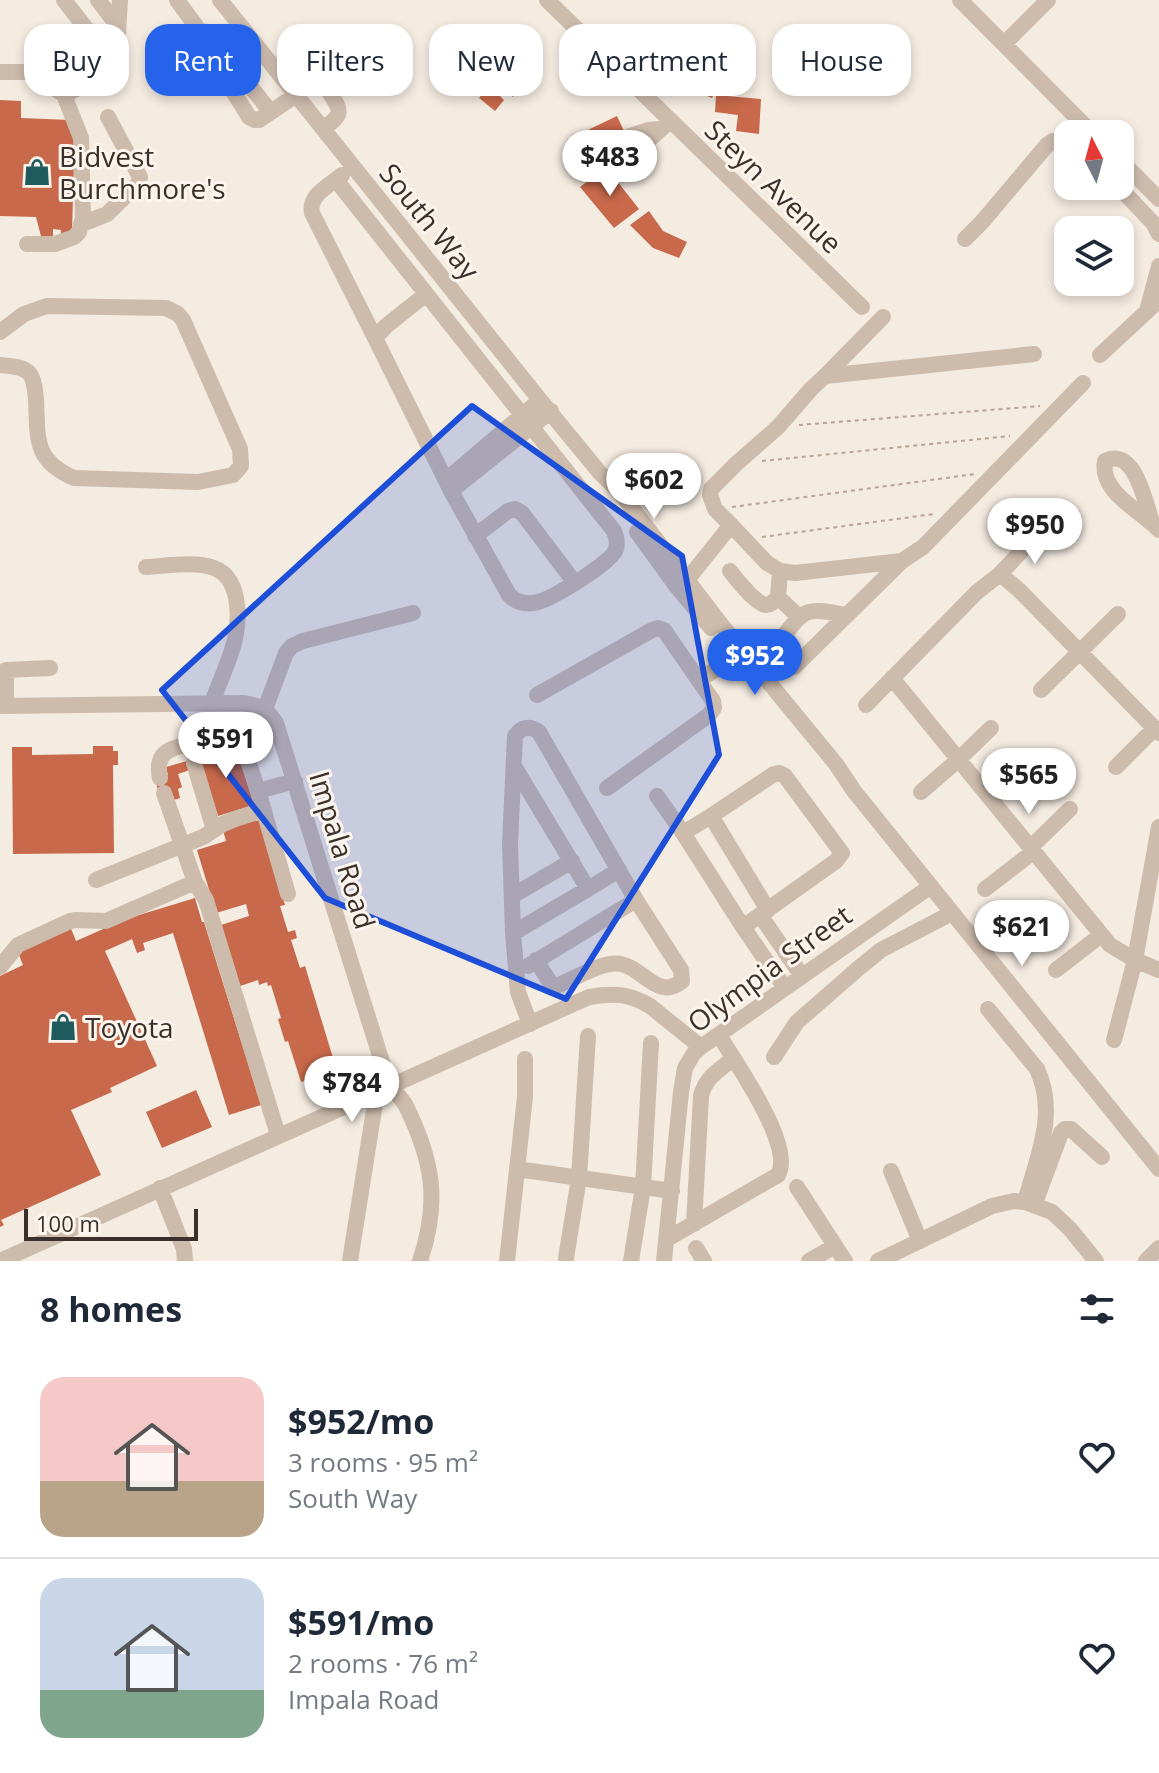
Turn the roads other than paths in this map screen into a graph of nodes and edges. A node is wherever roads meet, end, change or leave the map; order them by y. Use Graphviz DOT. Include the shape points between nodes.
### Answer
graph roads {
  1 [pos="64,0"];
  2 [pos="98,0"];
  3 [pos="120,0"];
  4 [pos="177,0"];
  5 [pos="220,0"];
  6 [pos="547,0"];
  7 [pos="960,0"];
  8 [pos="1048,0"];
  9 [pos="83,24"];
  10 [pos="116,24"];
  11 [pos="118,24"];
  12 [pos="1004,44"];
  13 [pos="277,71"];
  14 [pos="0,72"];
  15 [pos="24,72"];
  16 [pos="64,96"];
  17 [pos="282,96"];
  18 [pos="297,96"];
  19 [pos="332,96"];
  20 [pos="108,117"];
  21 [pos="1079,120"];
  22 [pos="666,125"];
  23 [pos="323,129"];
  24 [pos="630,136"];
  25 [pos="1054,141"];
  26 [pos="353,166"];
  27 [pos="613,172"];
  28 [pos="1134,174"];
  29 [pos="336,180"];
  30 [pos="1159,199"];
  31 [pos="1131,200"];
  32 [pos="82,224"];
  33 [pos="1159,234"];
  34 [pos="965,239"];
  35 [pos="27,244"];
  36 [pos="1159,266"];
  37 [pos="425,295"];
  38 [pos="1153,306"];
  39 [pos="862,307"];
  40 [pos="883,317"];
  41 [pos="0,332"];
  42 [pos="375,338"];
  43 [pos="1034,354"];
  44 [pos="1100,355"];
  45 [pos="0,365"];
  46 [pos="825,376"];
  47 [pos="1083,383"];
  48 [pos="545,406"];
  49 [pos="527,422"];
  50 [pos="448,486"];
  51 [pos="731,525"];
  52 [pos="1040,531"];
  53 [pos="475,536"];
  54 [pos="902,561"];
  55 [pos="146,567"];
  56 [pos="730,571"];
  57 [pos="780,571"];
  58 [pos="1000,574"];
  59 [pos="575,583"];
  60 [pos="682,583"];
  61 [pos="778,597"];
  62 [pos="413,613"];
  63 [pos="1118,614"];
  64 [pos="846,615"];
  65 [pos="799,617"];
  66 [pos="777,644"];
  67 [pos="1079,651"];
  68 [pos="740,655"];
  69 [pos="794,667"];
  70 [pos="50,668"];
  71 [pos="892,678"];
  72 [pos="699,680"];
  73 [pos="1041,690"];
  74 [pos="537,695"];
  75 [pos="212,703"];
  76 [pos="866,705"];
  77 [pos="3,706"];
  78 [pos="265,709"];
  79 [pos="991,728"];
  80 [pos="1157,731"];
  81 [pos="201,740"];
  82 [pos="244,748"];
  83 [pos="958,760"];
  84 [pos="194,763"];
  85 [pos="513,764"];
  86 [pos="1116,767"];
  87 [pos="295,781"];
  88 [pos="607,788"];
  89 [pos="258,791"];
  90 [pos="921,792"];
  91 [pos="657,796"];
  92 [pos="1070,809"];
  93 [pos="264,810"];
  94 [pos="711,816"];
  95 [pos="1159,827"];
  96 [pos="214,830"];
  97 [pos="683,833"];
  98 [pos="182,845"];
  99 [pos="1031,850"];
  100 [pos="572,861"];
  101 [pos="619,870"];
  102 [pos="96,880"];
  103 [pos="195,882"];
  104 [pos="931,886"];
  105 [pos="588,889"];
  106 [pos="985,889"];
  107 [pos="288,894"];
  108 [pos="512,896"];
  109 [pos="636,900"];
  110 [pos="764,912"];
  111 [pos="952,913"];
  112 [pos="743,927"];
  113 [pos="513,933"];
  114 [pos="1101,935"];
  115 [pos="536,960"];
  116 [pos="1135,960"];
  117 [pos="0,967"];
  118 [pos="1056,970"];
  119 [pos="1159,970"];
  120 [pos="802,976"];
  121 [pos="516,978"];
  122 [pos="785,988"];
  123 [pos="988,1009"];
  124 [pos="535,1021"];
  125 [pos="719,1035"];
  126 [pos="588,1036"];
  127 [pos="1114,1040"];
  128 [pos="651,1043"];
  129 [pos="701,1047"];
  130 [pos="774,1057"];
  131 [pos="525,1059"];
  132 [pos="733,1059"];
  133 [pos="384,1088"];
  134 [pos="278,1135"];
  135 [pos="1102,1157"];
  136 [pos="517,1169"];
  137 [pos="1159,1169"];
  138 [pos="898,1175"];
  139 [pos="579,1178"];
  140 [pos="643,1187"];
  141 [pos="797,1187"];
  142 [pos="160,1188"];
  143 [pos="672,1191"];
  144 [pos="1030,1203"];
  145 [pos="694,1224"];
  146 [pos="667,1239"];
  147 [pos="924,1239"];
  148 [pos="835,1246"];
  149 [pos="1159,1248"];
  150 [pos="566,1258"];
  151 [pos="0,1261"];
  152 [pos="185,1261"];
  153 [pos="350,1261"];
  154 [pos="420,1261"];
  155 [pos="507,1261"];
  156 [pos="631,1261"];
  157 [pos="664,1261"];
  158 [pos="809,1261"];
  159 [pos="845,1261"];
  160 [pos="878,1261"];
  161 [pos="1095,1261"];
  162 [pos="1146,1261"];
  1 -- 9 [label="street"];
  2 -- 10 [label="street"];
  3 -- 11 [label="street"];
  4 -- 17 [label="street" via="249,117 259,120 266,106"];
  5 -- 13 [label="street, South Way"];
  6 -- 22 [label="street, Steyn Avenue"];
  7 -- 12 [label="street"];
  8 -- 12 [label="street"];
  12 -- 21 [label="street"];
  14 -- 15 [label="street"];
  16 -- 32 [label="street" via="81,138"];
  18 -- 23 [label="street, South Way"];
  19 -- 23 [label="street" via="340,113"];
  20 -- 32 [label="street" via="140,177 107,214"];
  22 -- 24 [label="street"];
  22 -- 27 [label="street"];
  22 -- 39 [label="street, Steyn Avenue"];
  23 -- 26 [label="street, South Way"];
  25 -- 34 [label="street"];
  26 -- 29 [label="street"];
  26 -- 48 [label="street, South Way"];
  28 -- 30 [label="street"];
  29 -- 37 [label="street"];
  29 -- 42 [label="street" via="310,205"];
  31 -- 33 [label="street"];
  32 -- 35 [label="street" via="65,241"];
  36 -- 38 [label="street"];
  37 -- 42 [label="street"];
  37 -- 49 [label="street"];
  38 -- 44 [label="street"];
  40 -- 46 [label="street"];
  41 -- 45 [label="street" via="31,310 47,306 172,310 183,320 215,391 240,449 241,466 233,475 198,482 74,478 52,465 38,444 31,375"];
  42 -- 50 [label="street"];
  43 -- 46 [label="street"];
  46 -- 51 [label="street" via="711,489 715,509"];
  47 -- 54 [label="street" via="923,547"];
  48 -- 49 [label="street"];
  48 -- 60 [label="street, South Way"];
  49 -- 50 [label="street"];
  49 -- 59 [label="street" via="617,538 611,559"];
  50 -- 53 [label="street"];
  51 -- 57 [label="street"];
  51 -- 60 [label="street"];
  52 -- 58 [label="street"];
  53 -- 59 [label="street" via="516,601 538,602"];
  53 -- 59 [label="street" via="515,509"];
  54 -- 57 [label="street"];
  54 -- 64 [label="street"];
  55 -- 75 [label="street" via="212,567 234,589 235,638"];
  56 -- 61 [label="street" via="758,602 771,604"];
  57 -- 61 [label="street"];
  58 -- 67 [label="street"];
  58 -- 71 [label="street"];
  60 -- 68 [label="street, South Way"];
  61 -- 65 [label="street"];
  62 -- 78 [label="street" via="292,646"];
  63 -- 67 [label="street"];
  64 -- 65 [label="street" via="820,610"];
  64 -- 69 [label="street"];
  65 -- 66 [label="street"];
  67 -- 73 [label="street"];
  67 -- 80 [label="street"];
  68 -- 72 [label="street"];
  68 -- 104 [label="street, South Way" via="828,769 854,791"];
  70 -- 77 [label="street" via="6,670"];
  71 -- 76 [label="street"];
  71 -- 83 [label="street"];
  72 -- 74 [label="street" via="658,628"];
  72 -- 88 [label="street" via="713,701 709,715"];
  75 -- 77 [label="street"];
  75 -- 78 [label="street"];
  78 -- 87 [label="street, Impala Road" via="276,723"];
  79 -- 83 [label="street"];
  80 -- 86 [label="street"];
  81 -- 98 [label="street" via="167,752 157,765"];
  82 -- 89 [label="street"];
  83 -- 90 [label="street"];
  83 -- 99 [label="street"];
  84 -- 96 [label="street"];
  85 -- 100 [label="street"];
  85 -- 101 [label="street" via="519,730 539,732"];
  85 -- 108 [label="street"];
  87 -- 89 [label="street"];
  87 -- 133 [label="street, Impala Road"];
  89 -- 93 [label="street"];
  91 -- 97 [label="street"];
  92 -- 99 [label="street"];
  93 -- 96 [label="street"];
  93 -- 107 [label="street"];
  94 -- 97 [label="street"];
  94 -- 110 [label="street"];
  94 -- 110 [label="street" via="779,773 841,849 836,861"];
  95 -- 116 [label="street"];
  96 -- 98 [label="street"];
  97 -- 112 [label="street"];
  98 -- 102 [label="street"];
  98 -- 103 [label="street"];
  99 -- 106 [label="street"];
  99 -- 114 [label="street"];
  100 -- 105 [label="street"];
  100 -- 108 [label="street"];
  101 -- 105 [label="street"];
  101 -- 109 [label="street"];
  103 -- 117 [label="street" via="106,921 70,921 18,945"];
  103 -- 134 [label="street" via="206,900"];
  104 -- 111 [label="street, South Way"];
  104 -- 120 [label="street, Olympia Street"];
  105 -- 113 [label="street"];
  108 -- 113 [label="street"];
  109 -- 115 [label="street"];
  109 -- 115 [label="street" via="681,970 682,981 676,987 654,984 616,963 556,986"];
  110 -- 112 [label="street"];
  110 -- 120 [label="street"];
  111 -- 130 [label="street" via="881,950 797,1022"];
  111 -- 137 [label="street, South Way"];
  112 -- 122 [label="street"];
  113 -- 121 [label="street"];
  114 -- 116 [label="street"];
  114 -- 118 [label="street"];
  115 -- 121 [label="street"];
  116 -- 119 [label="street"];
  116 -- 127 [label="street"];
  120 -- 122 [label="street, Olympia Street"];
  121 -- 124 [label="street"];
  122 -- 125 [label="street, Olympia Street"];
  123 -- 144 [label="street" via="1042,1078 1047,1115"];
  124 -- 129 [label="street" via="589,997 616,994 650,1006"];
  124 -- 133 [label="street"];
  125 -- 129 [label="street, Olympia Street"];
  125 -- 132 [label="street"];
  126 -- 139 [label="street"];
  128 -- 140 [label="street"];
  129 -- 143 [label="street, Olympia Street" via="683,1077"];
  131 -- 136 [label="street"];
  132 -- 145 [label="street" via="703,1086"];
  132 -- 145 [label="street" via="770,1120 781,1169"];
  133 -- 134 [label="street"];
  133 -- 153 [label="street"];
  133 -- 154 [label="street, Impala Road" via="404,1102 429,1166 433,1206"];
  134 -- 142 [label="street"];
  135 -- 144 [label="street" via="1065,1129"];
  136 -- 139 [label="street"];
  136 -- 155 [label="street"];
  138 -- 147 [label="street"];
  139 -- 140 [label="street"];
  139 -- 150 [label="street"];
  140 -- 143 [label="street"];
  140 -- 156 [label="street"];
  141 -- 148 [label="street"];
  142 -- 151 [label="street"];
  142 -- 152 [label="street"];
  143 -- 146 [label="street, Olympia Street"];
  144 -- 147 [label="street" via="1003,1202"];
  144 -- 161 [label="street" via="1052,1212"];
  145 -- 146 [label="street"];
  146 -- 157 [label="street, Olympia Street"];
  147 -- 160 [label="street"];
  148 -- 158 [label="street"];
  148 -- 159 [label="street"];
  149 -- 162 [label="street"];
}
